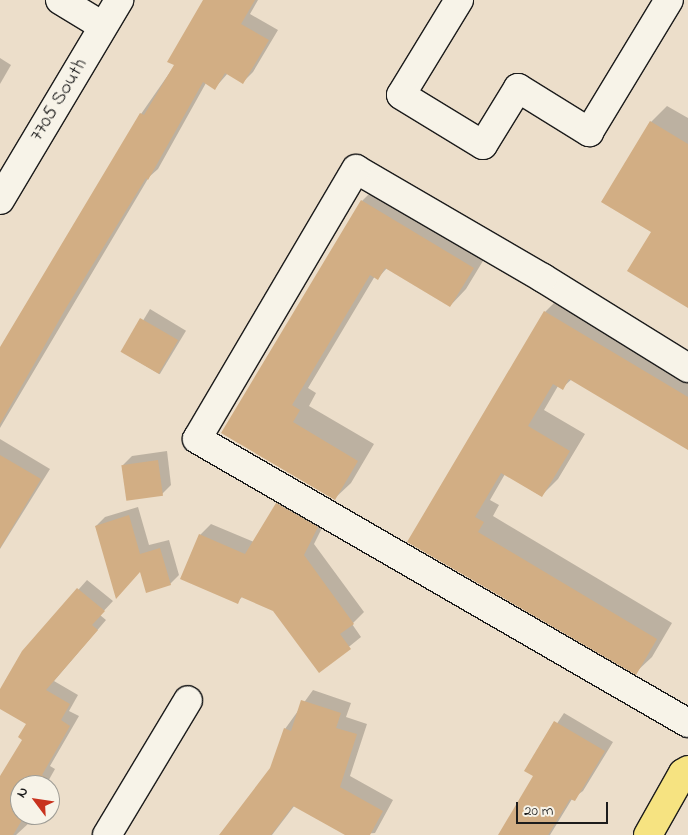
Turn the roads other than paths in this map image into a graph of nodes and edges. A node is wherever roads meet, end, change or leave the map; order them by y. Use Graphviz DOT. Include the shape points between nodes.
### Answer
graph roads {
  1 [pos="60,0"];
  2 [pos="119,0"];
  3 [pos="459,0"];
  4 [pos="673,4"];
  5 [pos="103,26"];
  6 [pos="0,200"];
  7 [pos="688,368"];
  8 [pos="188,700"];
  9 [pos="688,723"];
  10 [pos="688,770"];
  11 [pos="107,835"];
  12 [pos="648,835"];
  1 -- 5 [label="street"];
  2 -- 5 [label="street, 7705 South"];
  3 -- 4 [label="street" via="401,95 483,145 518,88 589,132"];
  5 -- 6 [label="street, 7705 South"];
  7 -- 9 [label="street" via="543,278 356,169 197,439"];
  8 -- 11 [label="street"];
  10 -- 12 [label="main road" via="683,773"];
}
